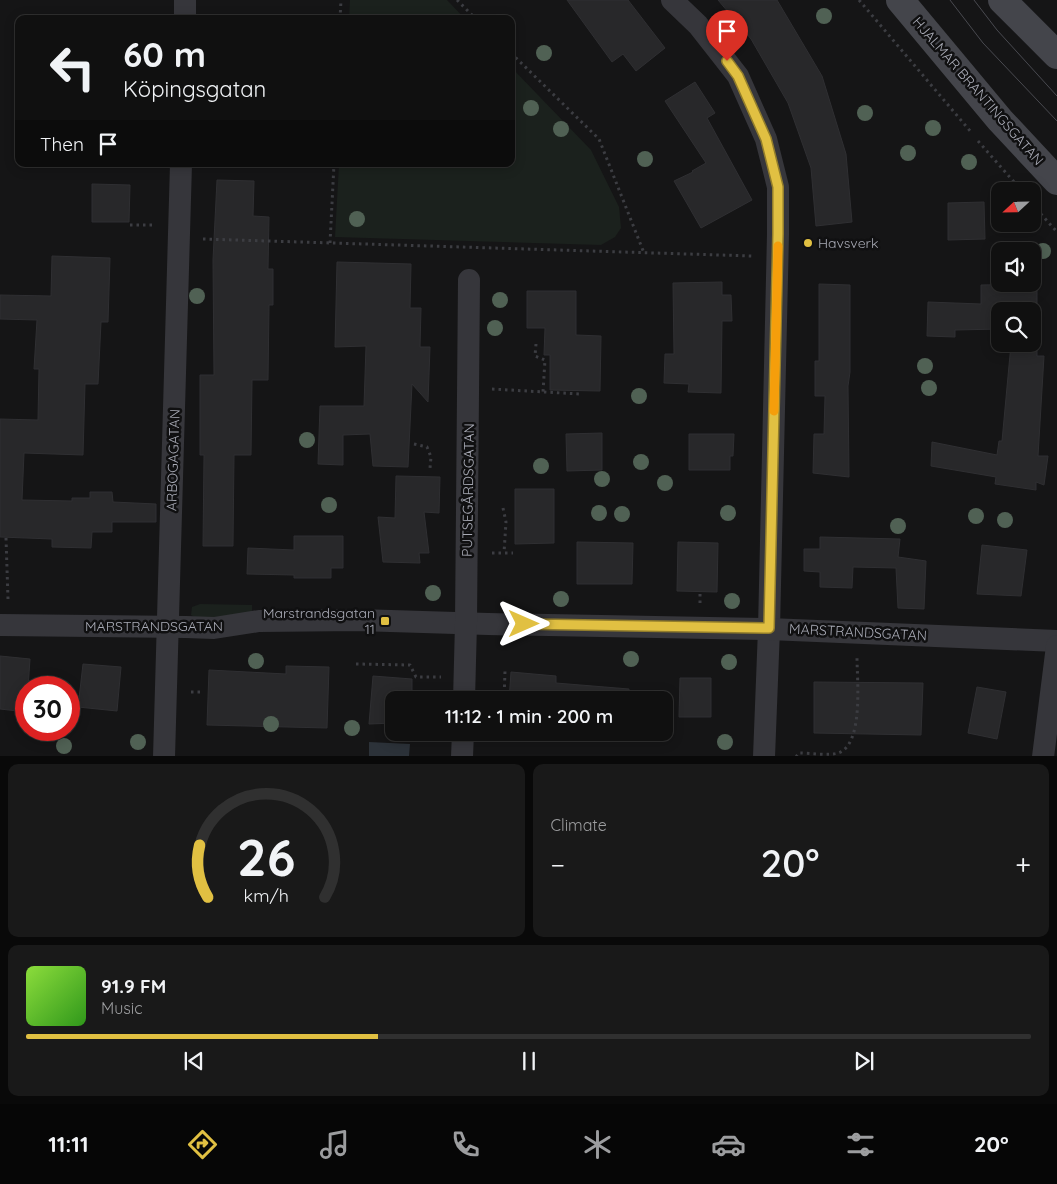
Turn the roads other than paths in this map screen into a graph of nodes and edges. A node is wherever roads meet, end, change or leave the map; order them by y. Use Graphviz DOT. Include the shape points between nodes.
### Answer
graph roads {
  1 [pos="185,0"];
  2 [pos="672,0"];
  3 [pos="900,0"];
  4 [pos="1002,0"];
  5 [pos="184,15"];
  6 [pos="1057,55"];
  7 [pos="181,167"];
  8 [pos="1057,181"];
  9 [pos="469,280"];
  10 [pos="466,624"];
  11 [pos="4,626"];
  12 [pos="168,627"];
  13 [pos="769,628"];
  14 [pos="1057,642"];
  15 [pos="1057,646"];
  16 [pos="464,691"];
  17 [pos="463,741"];
  18 [pos="164,756"];
  19 [pos="462,756"];
  20 [pos="764,756"];
  21 [pos="1043,756"];
  1 -- 5 [label="street"];
  2 -- 13 [label="street" via="698,24 738,76 766,139 778,187"];
  3 -- 8 [label="main road, HJALMAR BRANTINGSGATAN" via="1000,120"];
  4 -- 6 [label="main road"];
  7 -- 12 [label="street, ARBOGAGATAN"];
  9 -- 10 [label="street, PUTSEGÅRDSGATAN"];
  10 -- 12 [label="street, MARSTRANDSGATAN" via="258,621 214,628"];
  10 -- 13 [label="street, MARSTRANDSGATAN"];
  10 -- 16 [label="street, PUTSEGÅRDSGATAN"];
  11 -- 12 [label="street, MARSTRANDSGATAN"];
  12 -- 18 [label="street, ARBOGAGATAN"];
  13 -- 14 [label="street, MARSTRANDSGATAN"];
  13 -- 20 [label="street"];
  15 -- 21 [label="street"];
  17 -- 19 [label="street"];
}
